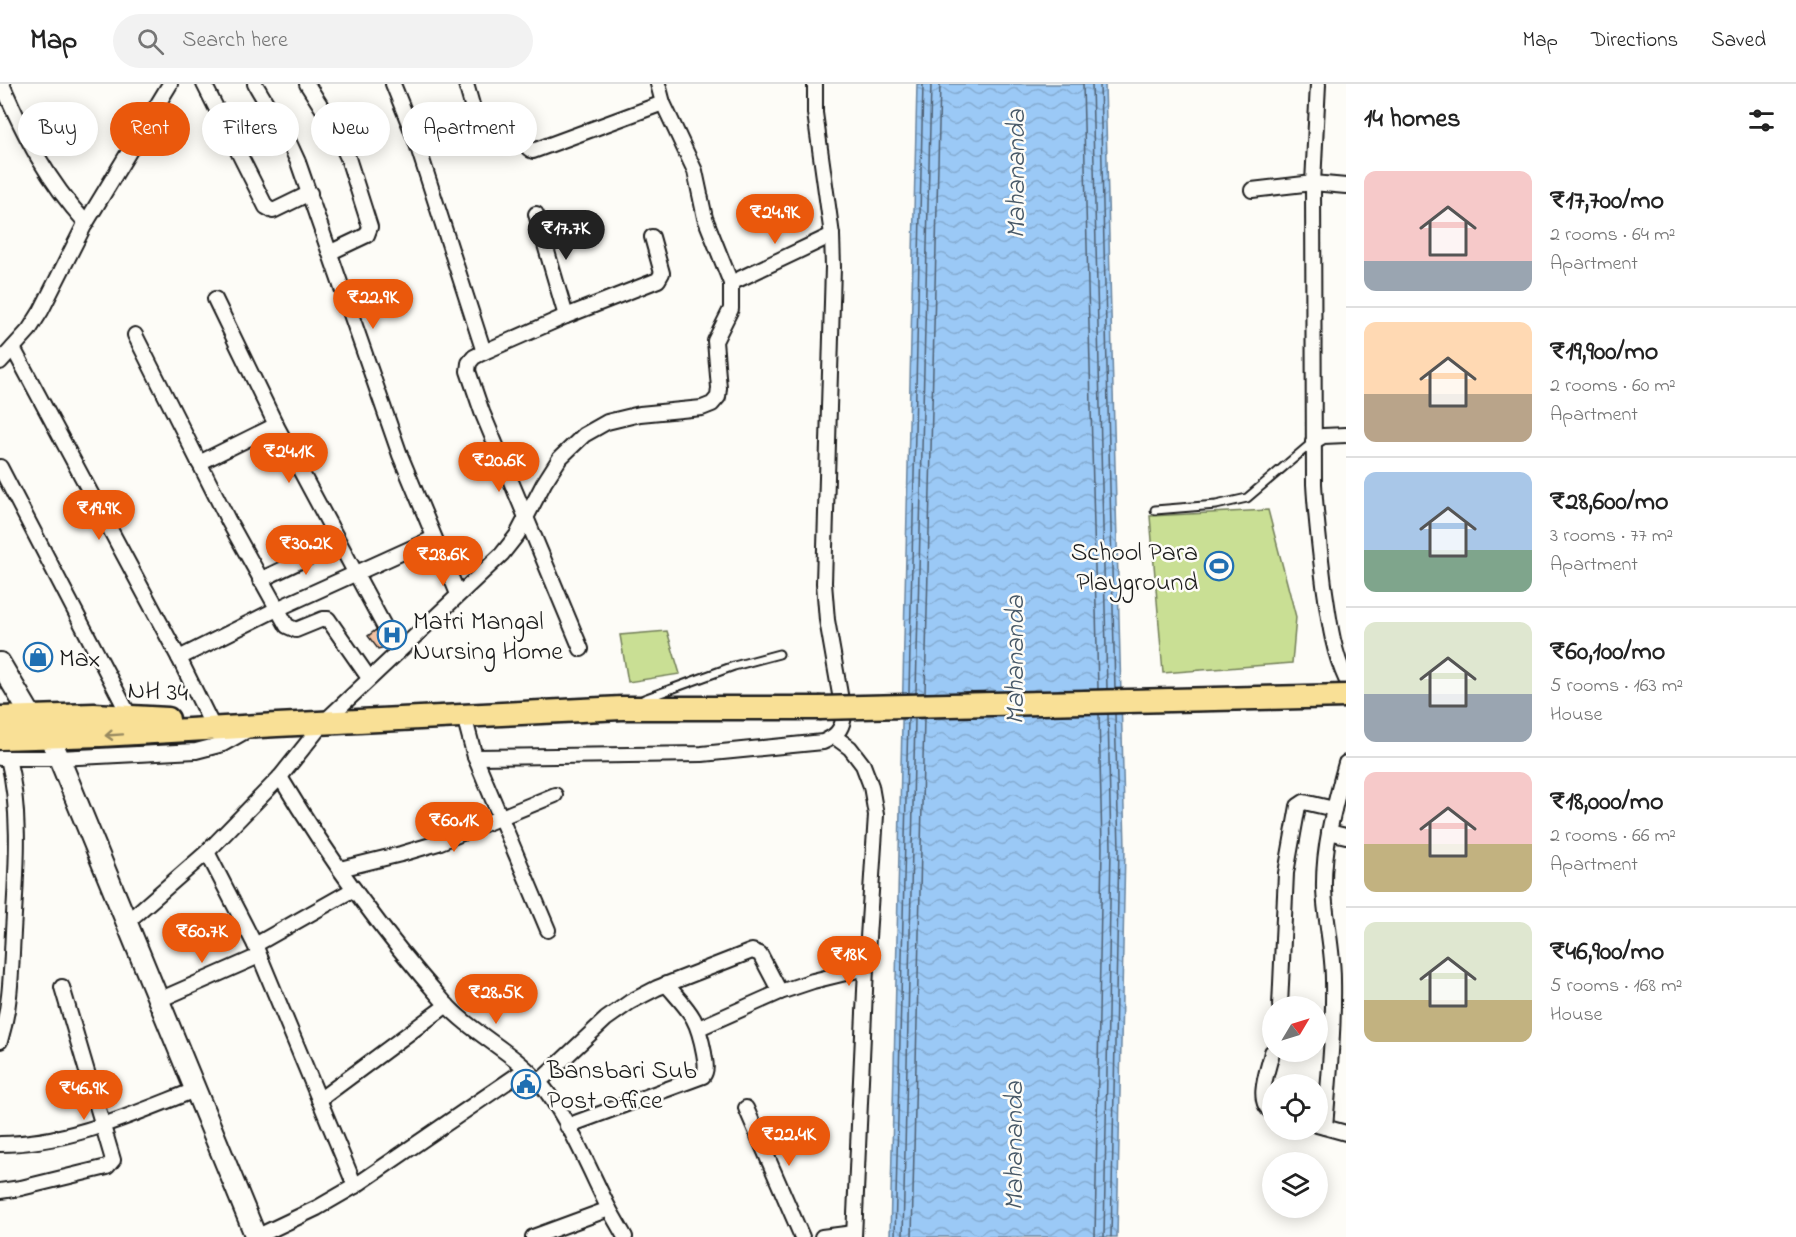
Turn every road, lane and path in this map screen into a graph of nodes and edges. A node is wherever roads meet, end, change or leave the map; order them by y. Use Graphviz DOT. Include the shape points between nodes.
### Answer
graph roads {
  1 [pos="2,84"];
  2 [pos="204,84"];
  3 [pos="255,84"];
  4 [pos="307,84"];
  5 [pos="393,84"];
  6 [pos="466,84"];
  7 [pos="658,84"];
  8 [pos="815,84"];
  9 [pos="1318,84"];
  10 [pos="166,86"];
  11 [pos="471,102"];
  12 [pos="663,102"];
  13 [pos="402,106"];
  14 [pos="537,149"];
  15 [pos="421,156"];
  16 [pos="1313,183"];
  17 [pos="1346,186"];
  18 [pos="1252,190"];
  19 [pos="310,193"];
  20 [pos="536,214"];
  21 [pos="86,223"];
  22 [pos="832,235"];
  23 [pos="651,237"];
  24 [pos="331,252"];
  25 [pos="731,283"];
  26 [pos="215,299"];
  27 [pos="566,316"];
  28 [pos="135,335"];
  29 [pos="13,348"];
  30 [pos="484,352"];
  31 [pos="0,362"];
  32 [pos="276,425"];
  33 [pos="1346,435"];
  34 [pos="1314,442"];
  35 [pos="199,463"];
  36 [pos="0,467"];
  37 [pos="1155,510"];
  38 [pos="527,519"];
  39 [pos="434,538"];
  40 [pos="338,543"];
  41 [pos="354,573"];
  42 [pos="260,580"];
  43 [pos="458,594"];
  44 [pos="278,609"];
  45 [pos="581,649"];
  46 [pos="398,652"];
  47 [pos="779,654"];
  48 [pos="179,658"];
  49 [pos="0,663"];
  50 [pos="369,678"];
  51 [pos="1346,679"];
  52 [pos="1346,696"];
  53 [pos="622,708"];
  54 [pos="0,709"];
  55 [pos="29,712"];
  56 [pos="464,716"];
  57 [pos="130,717"];
  58 [pos="0,718"];
  59 [pos="210,721"];
  60 [pos="324,722"];
  61 [pos="266,725"];
  62 [pos="835,737"];
  63 [pos="55,748"];
  64 [pos="3,751"];
  65 [pos="475,757"];
  66 [pos="1346,763"];
  67 [pos="280,777"];
  68 [pos="555,795"];
  69 [pos="1334,809"];
  70 [pos="502,816"];
  71 [pos="1329,832"];
  72 [pos="1346,836"];
  73 [pos="207,852"];
  74 [pos="340,869"];
  75 [pos="354,889"];
  76 [pos="127,922"];
  77 [pos="548,930"];
  78 [pos="6,935"];
  79 [pos="257,950"];
  80 [pos="866,968"];
  81 [pos="666,984"];
  82 [pos="62,987"];
  83 [pos="780,992"];
  84 [pos="1280,996"];
  85 [pos="159,1000"];
  86 [pos="447,1005"];
  87 [pos="699,1028"];
  88 [pos="0,1041"];
  89 [pos="526,1069"];
  90 [pos="1326,1074"];
  91 [pos="539,1082"];
  92 [pos="195,1090"];
  93 [pos="319,1100"];
  94 [pos="746,1108"];
  95 [pos="102,1126"];
  96 [pos="567,1126"];
  97 [pos="1328,1128"];
  98 [pos="1346,1133"];
  99 [pos="0,1144"];
  100 [pos="355,1186"];
  101 [pos="0,1191"];
  102 [pos="609,1209"];
  103 [pos="854,1235"];
  104 [pos="256,1237"];
  105 [pos="533,1237"];
  106 [pos="625,1237"];
  107 [pos="802,1237"];
  108 [pos="822,1237"];
  1 -- 21 [label="street" via="42,166 62,197"];
  2 -- 19 [label="street" via="266,207 273,211"];
  3 -- 19 [label="street" via="287,138"];
  4 -- 24 [label="street" via="348,158 370,227 367,236"];
  5 -- 13 [label="street"];
  6 -- 11 [label="street"];
  7 -- 12 [label="street"];
  8 -- 22 [label="street" via="815,113"];
  9 -- 16 [label="street"];
  10 -- 21 [label="street"];
  12 -- 14 [label="street"];
  12 -- 25 [label="street" via="695,171 705,218"];
  15 -- 30 [label="street"];
  16 -- 17 [label="street"];
  16 -- 18 [label="street"];
  16 -- 34 [label="street"];
  19 -- 24 [label="street"];
  20 -- 27 [label="street"];
  21 -- 29 [label="street" via="41,311"];
  22 -- 25 [label="street"];
  22 -- 62 [label="street" via="825,583 826,620 844,717"];
  23 -- 27 [label="street" via="661,278"];
  24 -- 39 [label="street" via="400,455"];
  25 -- 38 [label="street" via="731,309 715,341 719,388 712,404 640,414 607,422 584,435 555,466"];
  26 -- 32 [label="street"];
  27 -- 30 [label="street"];
  28 -- 35 [label="street"];
  29 -- 31 [label="street"];
  29 -- 48 [label="street"];
  30 -- 38 [label="street" via="474,357 468,371"];
  32 -- 35 [label="street"];
  32 -- 40 [label="street"];
  33 -- 34 [label="street" via="1323,436"];
  34 -- 37 [label="lane" via="1247,498"];
  34 -- 51 [label="street" via="1317,534 1331,633"];
  35 -- 42 [label="street"];
  36 -- 57 [label="street"];
  38 -- 43 [label="street" via="502,554"];
  38 -- 45 [label="street"];
  39 -- 41 [label="street"];
  39 -- 43 [label="street"];
  40 -- 41 [label="street"];
  40 -- 42 [label="street"];
  41 -- 44 [label="street"];
  41 -- 46 [label="street"];
  42 -- 44 [label="street"];
  43 -- 46 [label="street"];
  44 -- 48 [label="street"];
  44 -- 50 [label="street" via="291,629 328,619"];
  46 -- 50 [label="street"];
  47 -- 53 [label="lane" via="711,674"];
  48 -- 59 [label="street"];
  49 -- 55 [label="main road"];
  50 -- 60 [label="street"];
  52 -- 53 [label="main road, bridge" via="819,708"];
  53 -- 56 [label="main road"];
  54 -- 55 [label="street"];
  55 -- 57 [label="main road, NH 34"];
  55 -- 58 [label="main road, NH 34"];
  55 -- 63 [label="main road"];
  56 -- 60 [label="main road"];
  56 -- 65 [label="street"];
  57 -- 59 [label="main road, NH 34"];
  59 -- 61 [label="main road, NH 34"];
  60 -- 61 [label="main road"];
  60 -- 67 [label="street"];
  61 -- 63 [label="main road"];
  62 -- 65 [label="street" via="823,742 702,754"];
  62 -- 80 [label="street" via="850,747 863,765 876,815"];
  63 -- 64 [label="main road"];
  63 -- 76 [label="main road"];
  64 -- 78 [label="street" via="16,821 16,874"];
  65 -- 70 [label="street"];
  66 -- 69 [label="street"];
  67 -- 73 [label="street"];
  67 -- 74 [label="street"];
  68 -- 70 [label="street"];
  69 -- 71 [label="street"];
  69 -- 84 [label="street" via="1304,802 1298,806 1286,873"];
  70 -- 74 [label="street" via="438,843"];
  70 -- 77 [label="street"];
  71 -- 72 [label="street"];
  71 -- 90 [label="street" via="1324,889 1333,1010"];
  73 -- 76 [label="street"];
  73 -- 79 [label="street"];
  74 -- 75 [label="street"];
  75 -- 79 [label="street"];
  75 -- 86 [label="street" via="405,958"];
  76 -- 85 [label="main road"];
  78 -- 88 [label="street" via="8,1016"];
  79 -- 85 [label="street"];
  79 -- 93 [label="street"];
  80 -- 83 [label="street"];
  80 -- 103 [label="street"];
  81 -- 83 [label="street" via="757,951"];
  81 -- 87 [label="street"];
  81 -- 91 [label="street" via="606,1019"];
  82 -- 95 [label="street"];
  83 -- 87 [label="street"];
  85 -- 92 [label="main road"];
  86 -- 89 [label="street"];
  86 -- 93 [label="street"];
  87 -- 96 [label="street" via="706,1065 703,1076"];
  89 -- 91 [label="street"];
  89 -- 100 [label="street"];
  91 -- 96 [label="street"];
  92 -- 95 [label="street"];
  92 -- 104 [label="main road"];
  93 -- 100 [label="street"];
  94 -- 107 [label="street"];
  95 -- 99 [label="street" via="21,1144"];
  95 -- 101 [label="street" via="113,1160 107,1167"];
  96 -- 102 [label="street"];
  97 -- 98 [label="street"];
  100 -- 104 [label="street"];
  102 -- 105 [label="street"];
  102 -- 106 [label="street"];
  103 -- 108 [label="street"];
}
